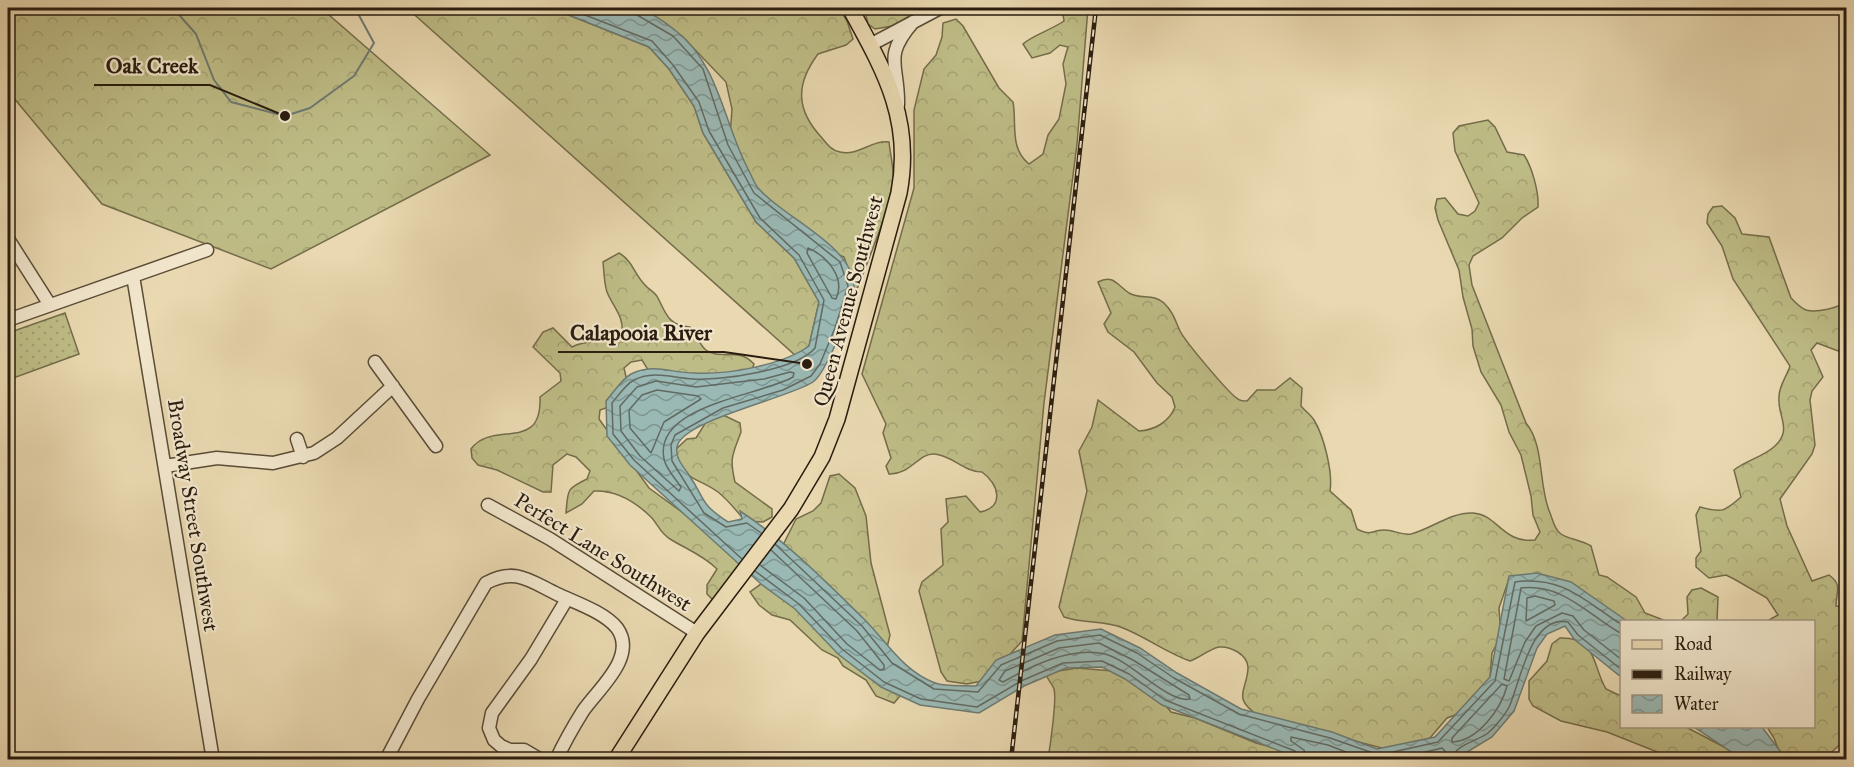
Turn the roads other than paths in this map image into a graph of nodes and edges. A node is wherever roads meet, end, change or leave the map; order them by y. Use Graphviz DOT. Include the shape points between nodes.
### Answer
graph roads {
  1 [pos="850,8"];
  2 [pos="940,8"];
  3 [pos="913,22"];
  4 [pos="870,45"];
  5 [pos="898,109"];
  6 [pos="8,239"];
  7 [pos="207,250"];
  8 [pos="133,276"];
  9 [pos="50,304"];
  10 [pos="8,320"];
  11 [pos="375,362"];
  12 [pos="393,386"];
  13 [pos="297,440"];
  14 [pos="436,446"];
  15 [pos="303,457"];
  16 [pos="165,466"];
  17 [pos="488,505"];
  18 [pos="567,599"];
  19 [pos="697,633"];
  20 [pos="213,759"];
  21 [pos="386,759"];
  22 [pos="541,759"];
  23 [pos="556,759"];
  24 [pos="616,759"];
  1 -- 4 [label="main road, Queen Avenue Southwest"];
  2 -- 3 [label="street"];
  3 -- 4 [label="street"];
  3 -- 5 [label="street" via="894,52"];
  4 -- 5 [label="main road, Queen Avenue Southwest"];
  5 -- 19 [label="main road, Queen Avenue Southwest" via="903,160 899,193 835,425 805,488"];
  6 -- 9 [label="street"];
  7 -- 8 [label="street"];
  8 -- 9 [label="street"];
  8 -- 16 [label="street, Broadway Street Southwest"];
  9 -- 10 [label="street"];
  11 -- 12 [label="street"];
  12 -- 14 [label="street"];
  12 -- 15 [label="street" via="337,438"];
  13 -- 15 [label="street"];
  15 -- 16 [label="street" via="273,463 217,458"];
  16 -- 20 [label="street, Broadway Street Southwest"];
  17 -- 19 [label="street, Perfect Lane Southwest" via="550,539"];
  18 -- 21 [label="street" via="515,575 505,574 486,583"];
  18 -- 22 [label="street" via="531,660 492,713 489,728 501,746 524,750"];
  18 -- 23 [label="street" via="618,629 622,651 615,669 584,709"];
  19 -- 24 [label="main road, Queen Avenue Southwest"];
}
